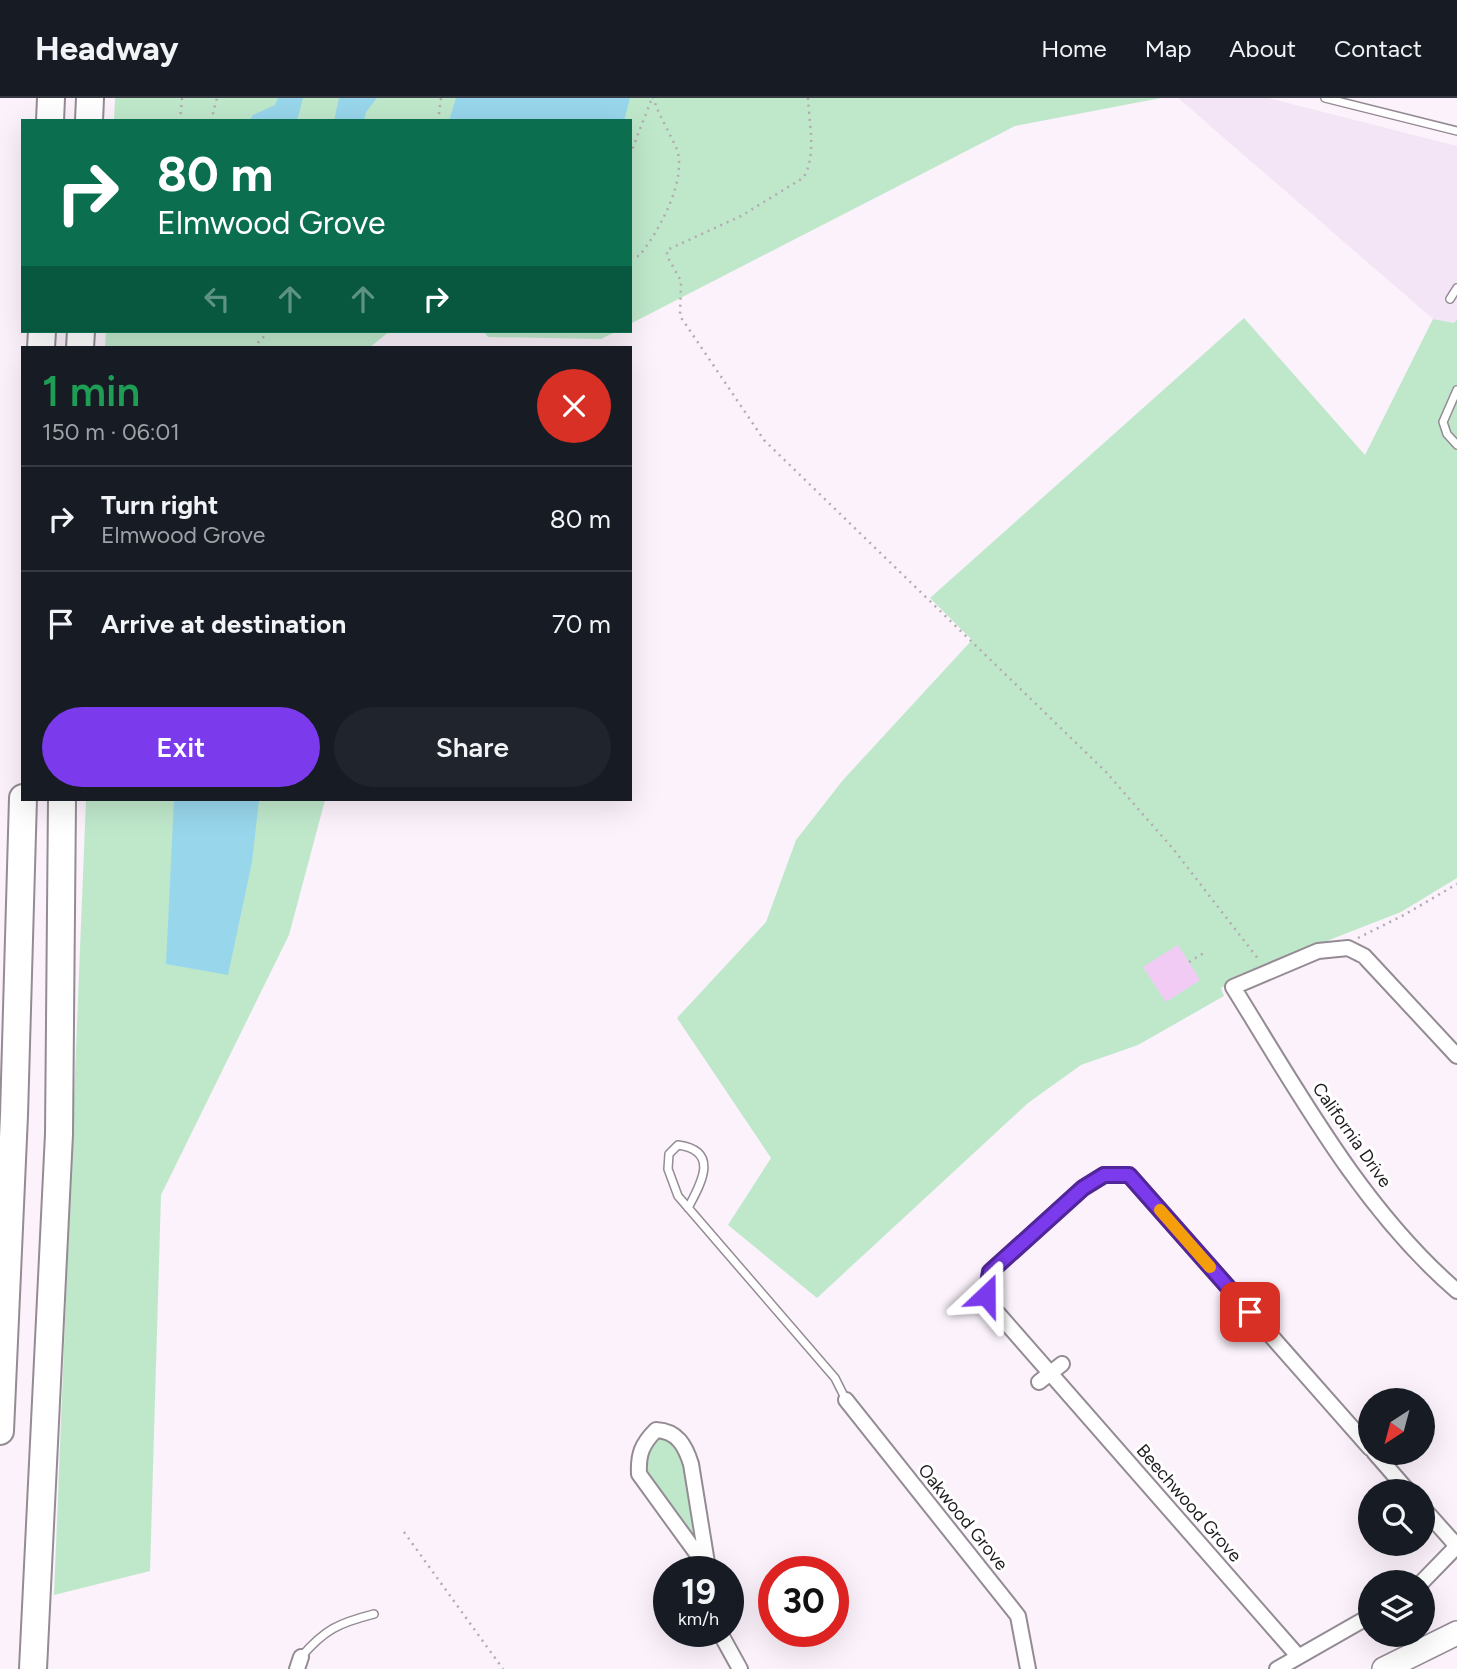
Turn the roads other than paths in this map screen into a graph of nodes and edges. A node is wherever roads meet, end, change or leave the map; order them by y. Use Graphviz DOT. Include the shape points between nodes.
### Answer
graph roads {
  1 [pos="51,98"];
  2 [pos="90,98"];
  3 [pos="1325,98"];
  4 [pos="50,119"];
  5 [pos="89,119"];
  6 [pos="1457,131"];
  7 [pos="1457,390"];
  8 [pos="1457,445"];
  9 [pos="23,801"];
  10 [pos="62,801"];
  11 [pos="1457,1056"];
  12 [pos="688,1208"];
  13 [pos="1457,1291"];
  14 [pos="846,1400"];
  15 [pos="0,1431"];
  16 [pos="1358,1434"];
  17 [pos="1385,1465"];
  18 [pos="1398,1479"];
  19 [pos="1435,1521"];
  20 [pos="1457,1546"];
  21 [pos="708,1570"];
  22 [pos="1434,1570"];
  23 [pos="374,1614"];
  24 [pos="1358,1623"];
  25 [pos="1457,1633"];
  26 [pos="728,1647"];
  27 [pos="1298,1656"];
  28 [pos="299,1663"];
  29 [pos="33,1669"];
  30 [pos="740,1669"];
  31 [pos="1028,1669"];
  32 [pos="1277,1669"];
  33 [pos="1384,1669"];
  1 -- 4 [label="highway"];
  2 -- 5 [label="highway"];
  3 -- 6 [label="lane"];
  7 -- 8 [label="lane" via="1443,422"];
  9 -- 15 [label="highway"];
  10 -- 29 [label="highway" via="59,1134"];
  11 -- 13 [label="street, California Drive" via="1364,956 1349,948 1318,951 1233,987 1351,1174"];
  12 -- 12 [label="lane" via="668,1169 669,1154 678,1145 699,1155 706,1171"];
  12 -- 14 [label="lane" via="835,1378"];
  14 -- 31 [label="street, Oakwood Grove" via="1018,1616"];
  16 -- 27 [label="street, Beechwood Grove" via="1129,1175 1104,1175 1083,1188 990,1272 986,1295 994,1309"];
  17 -- 18 [label="street"];
  19 -- 20 [label="street"];
  20 -- 22 [label="street"];
  21 -- 21 [label="street" via="639,1474 639,1456 656,1430 679,1439 687,1451"];
  23 -- 28 [label="lane" via="334,1626 317,1637"];
  24 -- 27 [label="street"];
  25 -- 33 [label="highway"];
  26 -- 30 [label="street"];
  27 -- 32 [label="street"];
}
